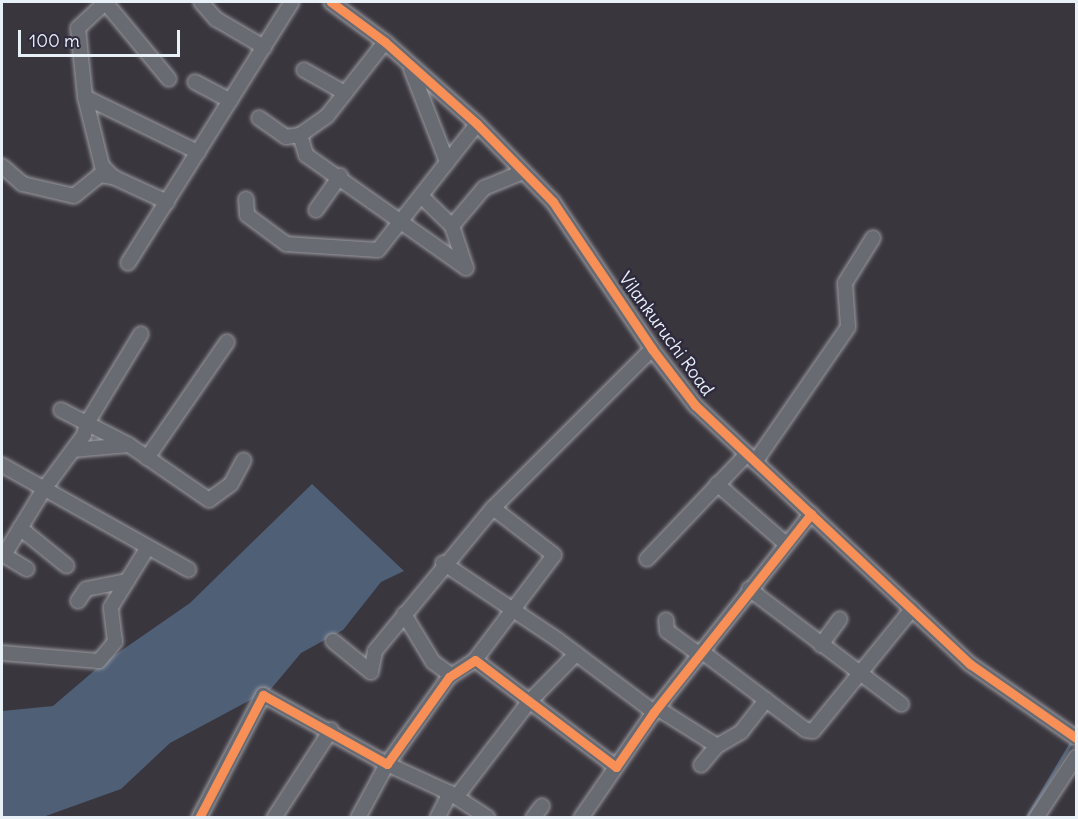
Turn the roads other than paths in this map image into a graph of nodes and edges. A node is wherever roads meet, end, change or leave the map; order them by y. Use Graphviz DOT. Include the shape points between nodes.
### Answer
graph roads {
  1 [pos="105,2"];
  2 [pos="201,2"];
  3 [pos="292,2"];
  4 [pos="338,4"];
  5 [pos="385,42"];
  6 [pos="264,47"];
  7 [pos="409,64"];
  8 [pos="304,70"];
  9 [pos="169,79"];
  10 [pos="195,82"];
  11 [pos="345,93"];
  12 [pos="85,97"];
  13 [pos="230,101"];
  14 [pos="259,118"];
  15 [pos="477,124"];
  16 [pos="300,135"];
  17 [pos="198,152"];
  18 [pos="447,162"];
  19 [pos="2,166"];
  20 [pos="523,172"];
  21 [pos="340,176"];
  22 [pos="113,177"];
  23 [pos="421,196"];
  24 [pos="246,200"];
  25 [pos="166,202"];
  26 [pos="316,210"];
  27 [pos="401,220"];
  28 [pos="452,226"];
  29 [pos="873,238"];
  30 [pos="128,263"];
  31 [pos="141,334"];
  32 [pos="227,342"];
  33 [pos="652,349"];
  34 [pos="61,410"];
  35 [pos="87,423"];
  36 [pos="129,445"];
  37 [pos="73,450"];
  38 [pos="147,458"];
  39 [pos="751,458"];
  40 [pos="244,460"];
  41 [pos="2,465"];
  42 [pos="717,484"];
  43 [pos="44,489"];
  44 [pos="493,508"];
  45 [pos="811,514"];
  46 [pos="20,528"];
  47 [pos="786,544"];
  48 [pos="148,547"];
  49 [pos="3,554"];
  50 [pos="647,559"];
  51 [pos="443,563"];
  52 [pos="67,566"];
  53 [pos="27,569"];
  54 [pos="189,570"];
  55 [pos="127,581"];
  56 [pos="749,589"];
  57 [pos="78,601"];
  58 [pos="912,609"];
  59 [pos="512,610"];
  60 [pos="404,614"];
  61 [pos="840,619"];
  62 [pos="666,620"];
  63 [pos="333,641"];
  64 [pos="821,645"];
  65 [pos="700,652"];
  66 [pos="2,653"];
  67 [pos="576,654"];
  68 [pos="475,660"];
  69 [pos="451,675"];
  70 [pos="860,675"];
  71 [pos="766,700"];
  72 [pos="528,703"];
  73 [pos="901,704"];
  74 [pos="655,710"];
  75 [pos="331,730"];
  76 [pos="1073,736"];
  77 [pos="717,746"];
  78 [pos="1077,757"];
  79 [pos="387,764"];
  80 [pos="701,765"];
  81 [pos="616,767"];
  82 [pos="596,794"];
  83 [pos="454,795"];
  84 [pos="542,806"];
  85 [pos="199,818"];
  86 [pos="274,818"];
  87 [pos="358,818"];
  88 [pos="437,818"];
  89 [pos="488,818"];
  90 [pos="533,818"];
  91 [pos="581,818"];
  92 [pos="595,818"];
  93 [pos="1036,818"];
  1 -- 9 [label="street"];
  1 -- 12 [label="street" via="78,28"];
  2 -- 6 [label="street" via="216,19"];
  3 -- 6 [label="street"];
  4 -- 5 [label="street, Vilankuruchi Road"];
  5 -- 7 [label="street, Vilankuruchi Road"];
  5 -- 11 [label="street"];
  6 -- 13 [label="street"];
  7 -- 15 [label="street, Vilankuruchi Road"];
  7 -- 18 [label="street"];
  8 -- 11 [label="street"];
  10 -- 13 [label="street"];
  11 -- 16 [label="street" via="327,116"];
  12 -- 17 [label="street"];
  12 -- 22 [label="street" via="102,165"];
  13 -- 17 [label="street"];
  14 -- 16 [label="street" via="286,137"];
  15 -- 18 [label="street"];
  15 -- 20 [label="street, Vilankuruchi Road"];
  16 -- 21 [label="street" via="306,155"];
  17 -- 25 [label="street"];
  18 -- 23 [label="street"];
  19 -- 22 [label="street" via="23,184 74,196 100,175"];
  20 -- 28 [label="street" via="484,188"];
  20 -- 33 [label="street, Vilankuruchi Road" via="553,202"];
  21 -- 26 [label="street"];
  21 -- 27 [label="street"];
  22 -- 25 [label="street"];
  23 -- 27 [label="street"];
  23 -- 28 [label="street"];
  24 -- 27 [label="street" via="247,215 286,244 378,250"];
  25 -- 30 [label="street"];
  27 -- 28 [label="street" via="465,268"];
  29 -- 39 [label="street" via="845,283 848,327"];
  31 -- 35 [label="street"];
  32 -- 38 [label="street"];
  33 -- 39 [label="street, Vilankuruchi Road" via="695,405"];
  33 -- 44 [label="street"];
  34 -- 35 [label="street"];
  35 -- 36 [label="street"];
  35 -- 37 [label="street"];
  36 -- 37 [label="street"];
  36 -- 38 [label="street"];
  37 -- 43 [label="street"];
  38 -- 40 [label="street" via="209,500 231,484"];
  39 -- 42 [label="street"];
  39 -- 45 [label="street, Vilankuruchi Road"];
  41 -- 43 [label="street"];
  42 -- 47 [label="street"];
  42 -- 50 [label="street"];
  43 -- 46 [label="street"];
  43 -- 48 [label="street"];
  44 -- 51 [label="street"];
  44 -- 59 [label="street" via="554,555"];
  45 -- 47 [label="street"];
  45 -- 58 [label="street, Vilankuruchi Road"];
  46 -- 49 [label="street"];
  46 -- 52 [label="street"];
  47 -- 56 [label="street"];
  48 -- 54 [label="street"];
  48 -- 55 [label="street"];
  49 -- 53 [label="street"];
  51 -- 59 [label="street"];
  51 -- 60 [label="street"];
  55 -- 57 [label="street" via="86,589"];
  55 -- 66 [label="street" via="111,607 115,642 99,662"];
  56 -- 64 [label="street"];
  56 -- 65 [label="street"];
  58 -- 70 [label="street"];
  58 -- 76 [label="street, Vilankuruchi Road" via="970,664"];
  59 -- 67 [label="street"];
  59 -- 68 [label="street"];
  60 -- 63 [label="street" via="375,651 371,672"];
  60 -- 69 [label="street" via="433,662"];
  61 -- 64 [label="street"];
  62 -- 65 [label="street" via="667,631"];
  64 -- 70 [label="street"];
  65 -- 71 [label="street"];
  65 -- 74 [label="street"];
  67 -- 72 [label="street"];
  67 -- 74 [label="street"];
  68 -- 69 [label="street"];
  68 -- 72 [label="street"];
  69 -- 79 [label="street"];
  70 -- 71 [label="street" via="813,730 806,730"];
  70 -- 73 [label="street"];
  71 -- 77 [label="street" via="741,732"];
  72 -- 81 [label="street"];
  72 -- 83 [label="street"];
  74 -- 77 [label="street"];
  74 -- 81 [label="street"];
  75 -- 79 [label="street"];
  75 -- 85 [label="street" via="263,695"];
  75 -- 86 [label="street"];
  77 -- 80 [label="street"];
  78 -- 93 [label="street"];
  79 -- 83 [label="street"];
  79 -- 87 [label="street"];
  81 -- 82 [label="street"];
  82 -- 91 [label="street"];
  82 -- 92 [label="street"];
  83 -- 88 [label="street"];
  83 -- 89 [label="street"];
  84 -- 90 [label="street"];
}
